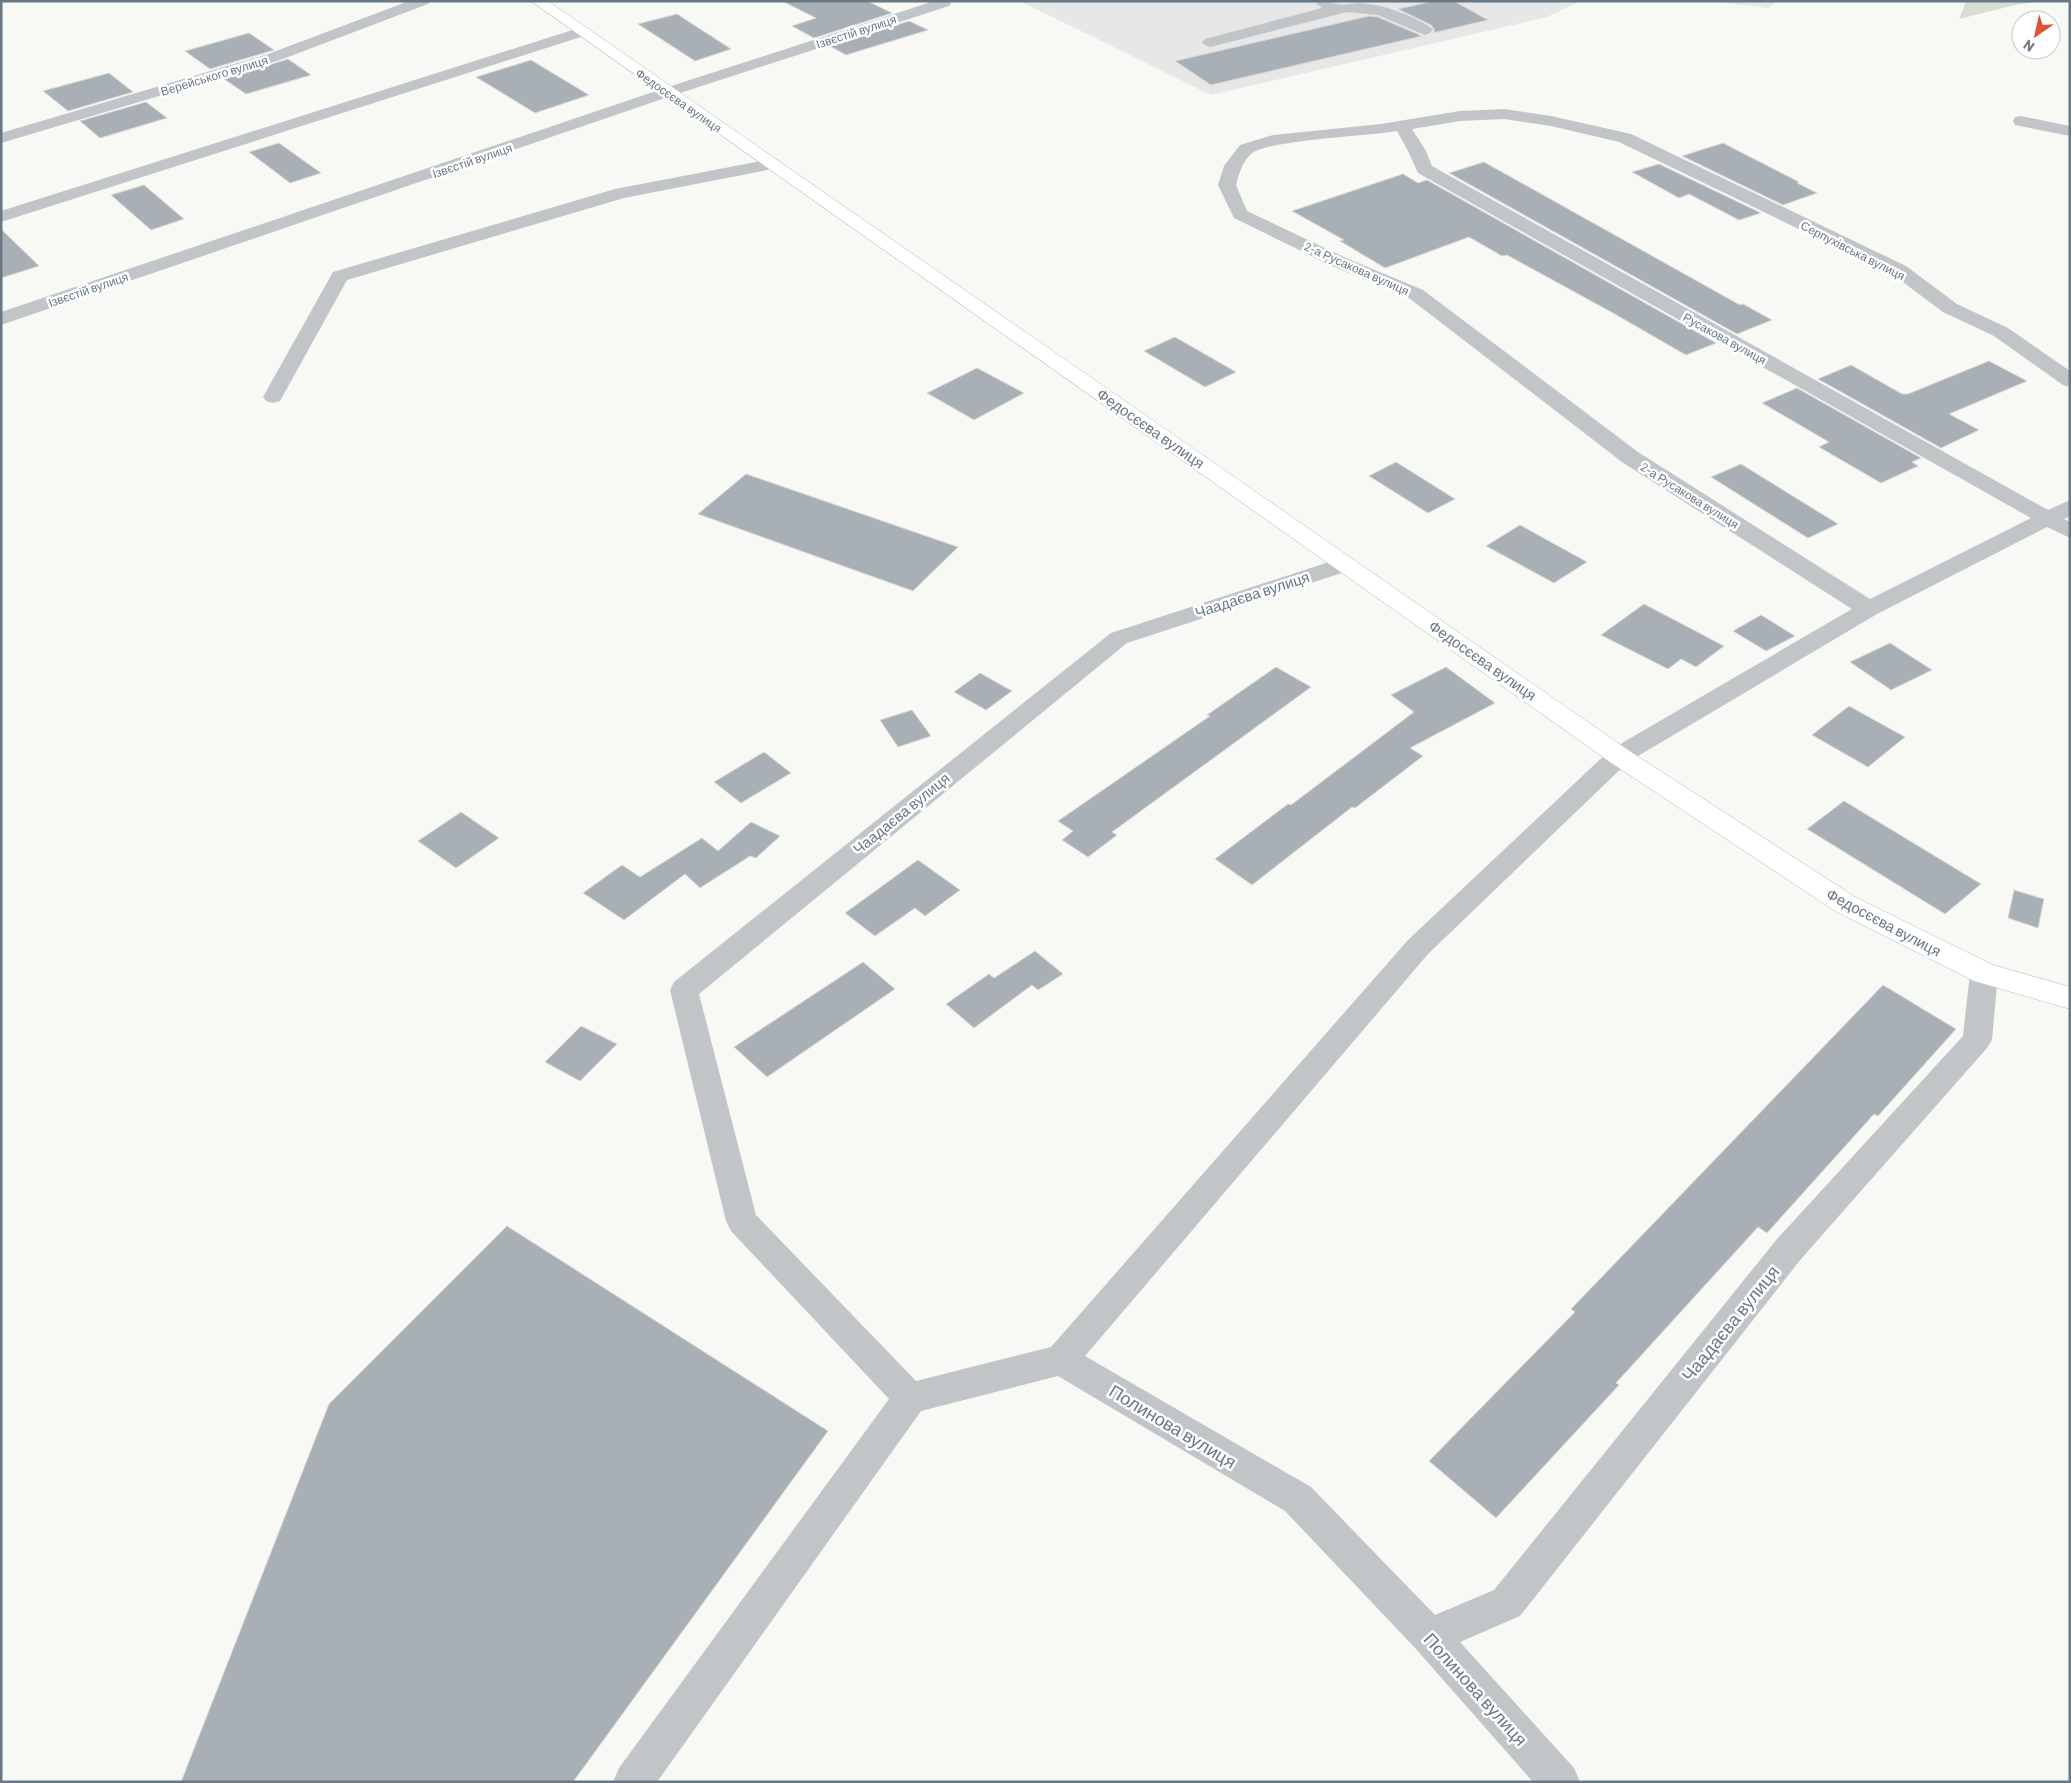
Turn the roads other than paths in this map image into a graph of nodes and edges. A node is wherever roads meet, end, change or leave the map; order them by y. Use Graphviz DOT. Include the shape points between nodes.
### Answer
graph roads {
  1 [pos="423,1"];
  2 [pos="538,1"];
  3 [pos="1321,1"];
  4 [pos="944,3"];
  5 [pos="1405,3"];
  6 [pos="1335,9"];
  7 [pos="1400,17"];
  8 [pos="1425,30"];
  9 [pos="582,32"];
  10 [pos="1210,42"];
  11 [pos="668,92"];
  12 [pos="2021,121"];
  13 [pos="1401,125"];
  14 [pos="2070,131"];
  15 [pos="1,138"];
  16 [pos="1625,138"];
  17 [pos="772,164"];
  18 [pos="1,217"];
  19 [pos="1,319"];
  20 [pos="2070,381"];
  21 [pos="273,397"];
  22 [pos="2070,507"];
  23 [pos="2046,519"];
  24 [pos="2070,531"];
  25 [pos="1346,564"];
  26 [pos="1869,609"];
  27 [pos="1619,756"];
  28 [pos="1984,973"];
  29 [pos="2070,998"];
  30 [pos="1061,1360"];
  31 [pos="910,1398"];
  32 [pos="1429,1636"];
  33 [pos="633,1782"];
  34 [pos="1560,1782"];
  1 -- 15 [label="street, Верейського вулиця" via="274,57"];
  2 -- 9 [label="main road, Федосєєва вулиця"];
  3 -- 6 [label="street"];
  4 -- 11 [label="street, Ізвєстій вулиця"];
  5 -- 7 [label="street" via="1400,4"];
  6 -- 7 [label="street" via="1366,7"];
  6 -- 10 [label="street"];
  7 -- 8 [label="street"];
  9 -- 11 [label="main road, Федосєєва вулиця"];
  9 -- 18 [label="street"];
  11 -- 17 [label="main road, Федосєєва вулиця"];
  11 -- 19 [label="street, Ізвєстій вулиця"];
  12 -- 14 [label="street"];
  13 -- 16 [label="street, 2-а Русакова вулиця" via="1460,116 1504,114"];
  13 -- 23 [label="street, Русакова вулиця" via="1424,169"];
  13 -- 26 [label="street, 2-а Русакова вулиця" via="1279,139 1246,149 1233,166 1227,186 1240,214 1339,262 1416,294 1630,457"];
  16 -- 20 [label="street, Серпухівська вулиця" via="1899,270 1950,308 2001,332"];
  17 -- 21 [label="street" via="621,193 340,276"];
  17 -- 25 [label="main road, Федосєєва вулиця"];
  22 -- 23 [label="street"];
  23 -- 24 [label="street, Русакова вулиця"];
  23 -- 26 [label="street"];
  25 -- 27 [label="main road, Федосєєва вулиця"];
  25 -- 31 [label="street, Чаадаєва вулиця" via="1119,638 684,990 742,1221"];
  26 -- 27 [label="street"];
  27 -- 28 [label="main road, Федосєєва вулиця" via="1845,904"];
  27 -- 30 [label="street" via="1418,947"];
  28 -- 29 [label="main road, Федосєєва вулиця"];
  28 -- 32 [label="street, Чаадаєва вулиця" via="1977,1040 1790,1248 1507,1603"];
  30 -- 31 [label="street"];
  30 -- 32 [label="street, Полинова вулиця" via="1298,1500"];
  31 -- 33 [label="street"];
  32 -- 34 [label="street, Полинова вулиця"];
}
